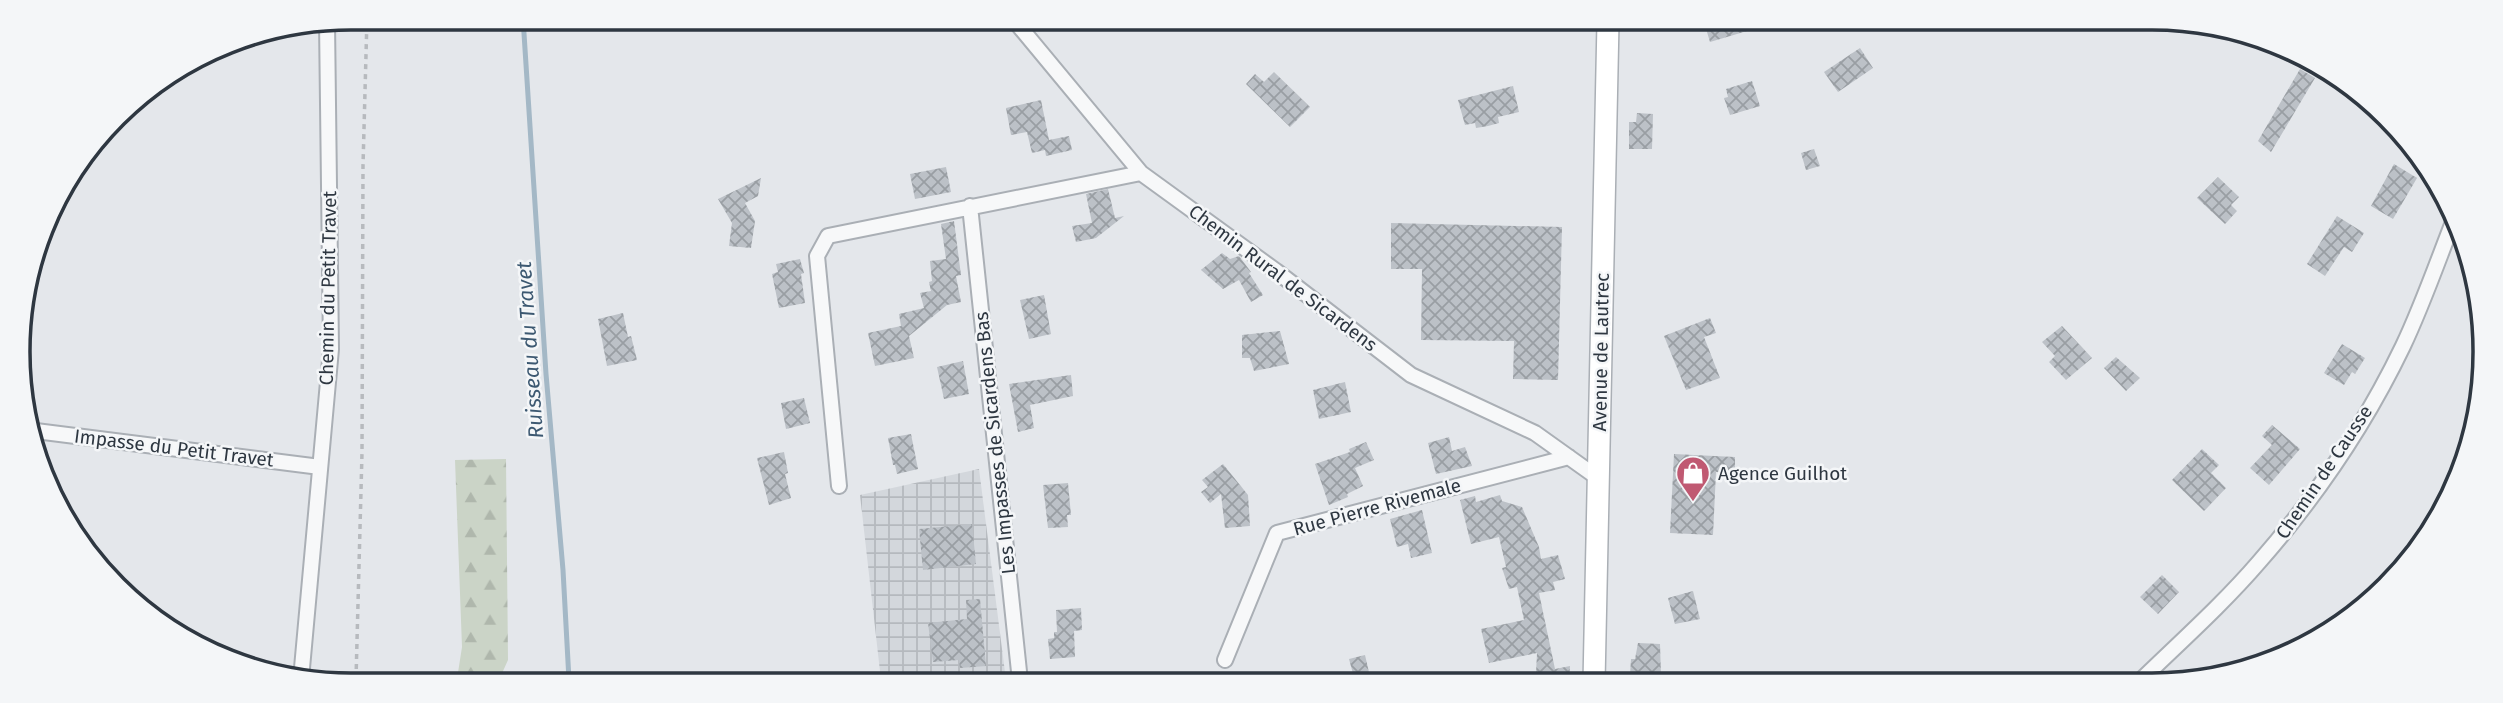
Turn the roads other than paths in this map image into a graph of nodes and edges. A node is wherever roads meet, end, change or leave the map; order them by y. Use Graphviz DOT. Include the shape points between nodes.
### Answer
graph roads {
  1 [pos="327,30"];
  2 [pos="1022,30"];
  3 [pos="1608,30"];
  4 [pos="1141,173"];
  5 [pos="970,206"];
  6 [pos="2450,230"];
  7 [pos="40,432"];
  8 [pos="1569,457"];
  9 [pos="320,467"];
  10 [pos="1598,478"];
  11 [pos="839,485"];
  12 [pos="1225,660"];
  13 [pos="302,669"];
  14 [pos="1019,673"];
  15 [pos="1594,673"];
  16 [pos="2147,673"];
  1 -- 9 [label="street, Chemin du Petit Travet" via="331,349"];
  2 -- 4 [label="street, Chemin Rural de Sicardens"];
  3 -- 10 [label="main road, Avenue de Lautrec"];
  4 -- 5 [label="street"];
  4 -- 8 [label="street, Chemin Rural de Sicardens" via="1411,375 1535,433"];
  5 -- 11 [label="street" via="828,236 817,256"];
  5 -- 14 [label="street, Les Impasses de Sicardens Bas"];
  6 -- 16 [label="street, Chemin de Causse" via="2403,346 2332,467 2258,563"];
  7 -- 9 [label="street, Impasse du Petit Travet"];
  8 -- 10 [label="street, Chemin Rural de Sicardens"];
  8 -- 12 [label="street, Rue Pierre Rivemale" via="1277,533"];
  9 -- 13 [label="street, Chemin du Petit Travet"];
  10 -- 15 [label="main road, Avenue de Lautrec"];
}
